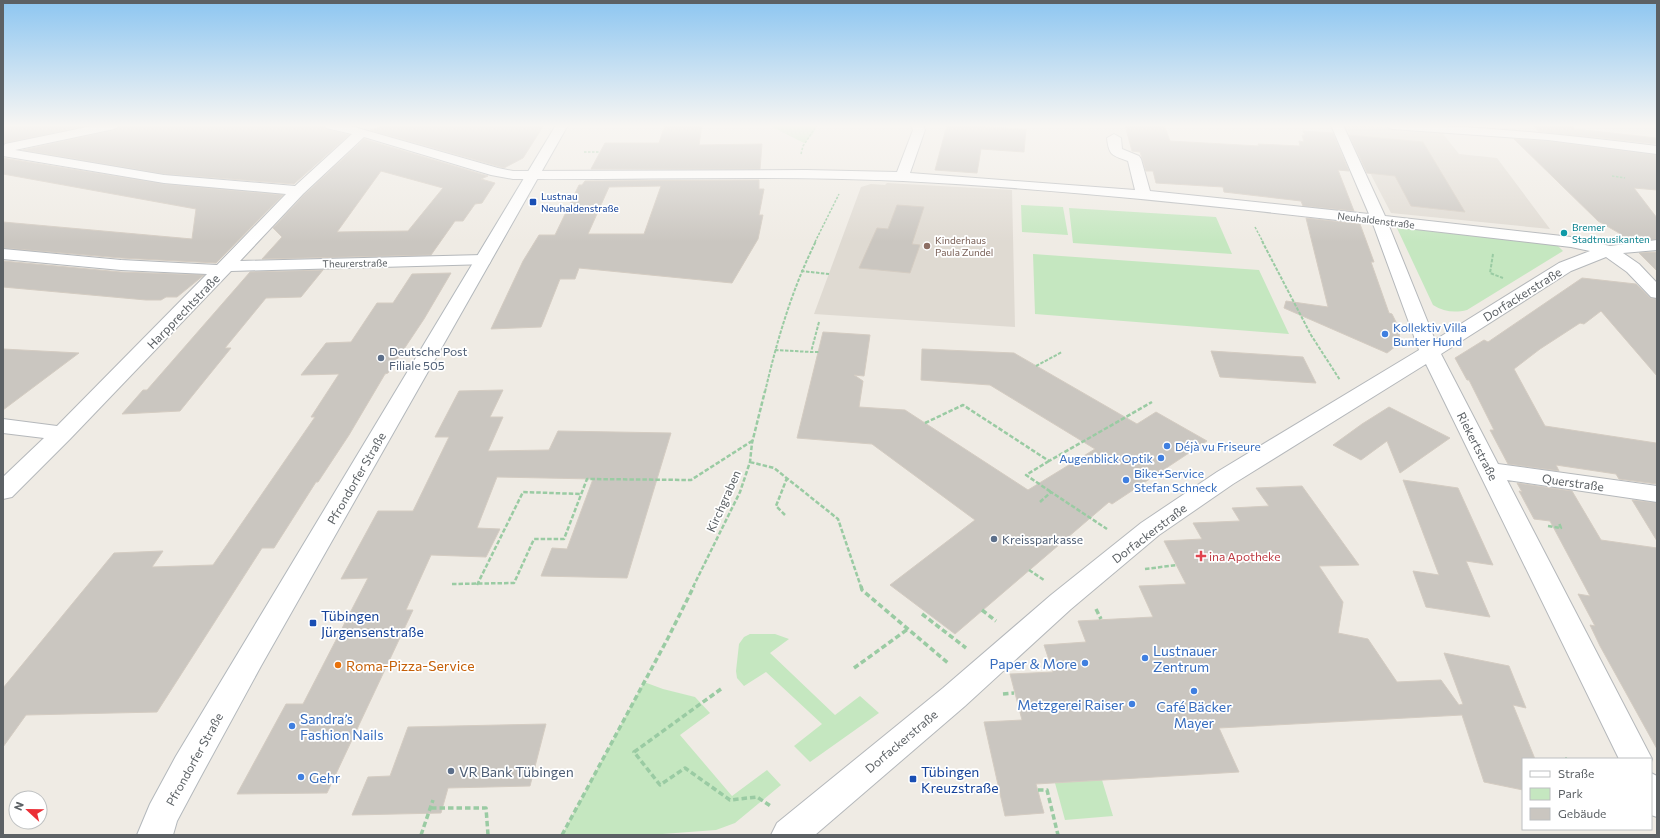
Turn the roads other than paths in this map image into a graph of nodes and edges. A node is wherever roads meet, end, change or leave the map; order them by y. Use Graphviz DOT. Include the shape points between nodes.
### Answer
graph roads {
  1 [pos="85,164"];
  2 [pos="327,164"];
  3 [pos="470,164"];
  4 [pos="539,164"];
  5 [pos="907,164"];
  6 [pos="1135,164"];
  7 [pos="1354,164"];
  8 [pos="533,175"];
  9 [pos="902,177"];
  10 [pos="298,191"];
  11 [pos="1143,194"];
  12 [pos="1379,220"];
  13 [pos="1657,245"];
  14 [pos="1608,250"];
  15 [pos="3,254"];
  16 [pos="483,260"];
  17 [pos="225,268"];
  18 [pos="1657,293"];
  19 [pos="1430,352"];
  20 [pos="3,426"];
  21 [pos="62,434"];
  22 [pos="1490,470"];
  23 [pos="3,491"];
  24 [pos="1657,494"];
  25 [pos="1635,758"];
  26 [pos="1652,791"];
  27 [pos="1657,801"];
  28 [pos="792,833"];
  29 [pos="155,835"];
  1 -- 10 [label="street" via="164,179"];
  2 -- 10 [label="street, Harpprechtstraße"];
  3 -- 8 [label="street, Neuhaldenstraße" via="496,172"];
  4 -- 8 [label="street, Pfrondorfer Straße"];
  5 -- 9 [label="street"];
  6 -- 11 [label="street"];
  7 -- 12 [label="street, Riekertstraße"];
  8 -- 9 [label="street, Neuhaldenstraße" via="791,174"];
  8 -- 16 [label="street, Pfrondorfer Straße"];
  9 -- 11 [label="street, Neuhaldenstraße"];
  10 -- 17 [label="street, Harpprechtstraße"];
  11 -- 12 [label="street, Neuhaldenstraße"];
  12 -- 14 [label="street, Neuhaldenstraße" via="1571,242"];
  12 -- 19 [label="street, Riekertstraße"];
  13 -- 14 [label="street, Dorfackerstraße"];
  14 -- 18 [label="street" via="1633,268"];
  14 -- 19 [label="street, Dorfackerstraße" via="1585,257 1529,289"];
  15 -- 17 [label="street, Theurerstraße" via="136,266"];
  16 -- 17 [label="street, Theurerstraße"];
  16 -- 29 [label="street, Pfrondorfer Straße" via="196,753 162,816"];
  17 -- 21 [label="street, Harpprechtstraße"];
  19 -- 22 [label="street, Riekertstraße"];
  19 -- 28 [label="street, Dorfackerstraße" via="1225,478 1130,545 982,674"];
  20 -- 21 [label="street"];
  21 -- 23 [label="street, Harpprechtstraße"];
  22 -- 24 [label="street, Querstraße"];
  22 -- 25 [label="street, Riekertstraße"];
  26 -- 27 [label="street"];
}
